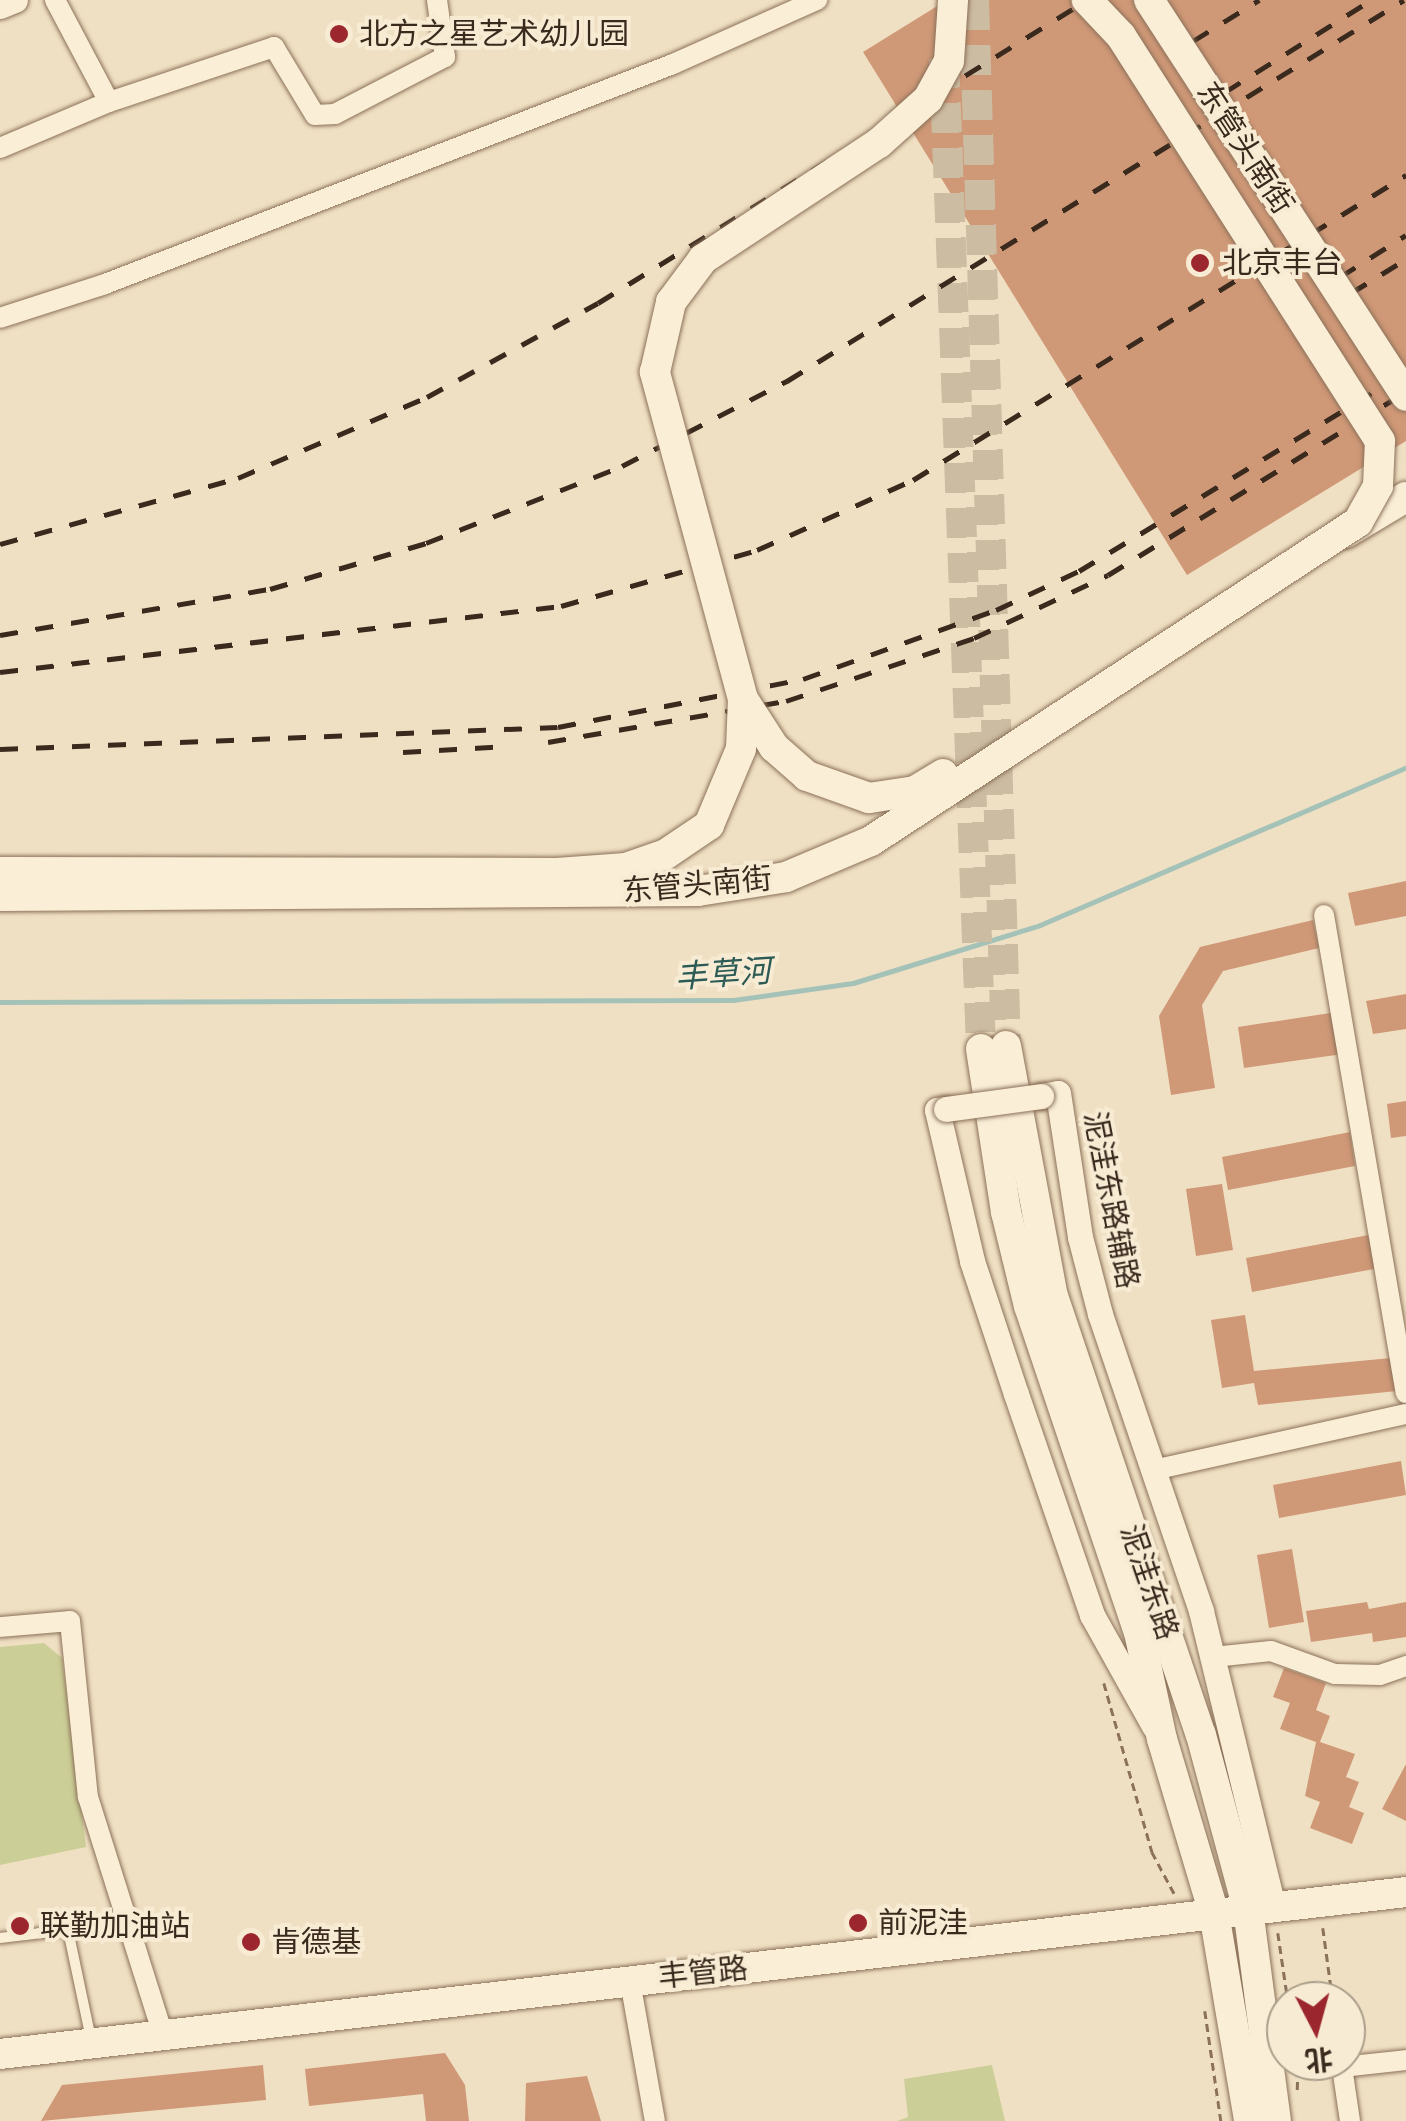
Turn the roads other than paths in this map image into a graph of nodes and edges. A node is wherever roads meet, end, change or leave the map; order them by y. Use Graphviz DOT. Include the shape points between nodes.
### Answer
graph roads {
  1 [pos="15,0"];
  2 [pos="55,0"];
  3 [pos="437,0"];
  4 [pos="817,0"];
  5 [pos="954,0"];
  6 [pos="1087,0"];
  7 [pos="1149,0"];
  8 [pos="0,6"];
  9 [pos="108,102"];
  10 [pos="0,148"];
  11 [pos="0,318"];
  12 [pos="1406,396"];
  13 [pos="1406,497"];
  14 [pos="1314,553"];
  15 [pos="744,699"];
  16 [pos="1049,720"];
  17 [pos="0,872"];
  18 [pos="0,896"];
  19 [pos="1324,915"];
  20 [pos="1396,1262"];
  21 [pos="1406,1393"];
  22 [pos="1406,1414"];
  23 [pos="1153,1470"];
  24 [pos="0,1628"];
  25 [pos="1223,1656"];
  26 [pos="1406,1666"];
  27 [pos="1162,1739"];
  28 [pos="1406,1881"];
  29 [pos="1406,1892"];
  30 [pos="1259,1903"];
  31 [pos="1213,1908"];
  32 [pos="0,1938"];
  33 [pos="630,1981"];
  34 [pos="158,2022"];
  35 [pos="89,2030"];
  36 [pos="0,2040"];
  37 [pos="0,2054"];
  38 [pos="1406,2060"];
  39 [pos="656,2121"];
  40 [pos="1249,2121"];
  41 [pos="1276,2121"];
  42 [pos="1350,2121"];
  1 -- 8 [label="street"];
  2 -- 9 [label="street"];
  3 -- 9 [label="street" via="445,57 335,114 315,115 274,47"];
  4 -- 11 [label="street" via="637,78"];
  5 -- 15 [label="main road, bridge" via="949,61 928,99 880,143 702,260 671,302 660,337 656,372 664,418"];
  6 -- 14 [label="main road, bridge" via="1120,36 1380,441 1378,486 1358,522"];
  7 -- 12 [label="main road, 东管头南街, bridge"];
  9 -- 10 [label="street"];
  13 -- 14 [label="main road, 东管头南街, bridge"];
  14 -- 16 [label="main road, 东管头南街, bridge"];
  15 -- 16 [label="main road, bridge" via="774,747 807,776 869,798 915,791"];
  15 -- 17 [label="main road, 东管头南街, bridge" via="741,749 709,825 666,854 626,868"];
  16 -- 18 [label="main road, 东管头南街, bridge" via="872,841 825,863 748,885 454,896"];
  19 -- 20 [label="street"];
  20 -- 21 [label="street"];
  22 -- 23 [label="street"];
  23 -- 27 [label="street, 泥洼东路辅路, bridge" via="1080,1237 1058,1093 937,1110 972,1261 1092,1615"];
  23 -- 30 [label="street, 泥洼东路辅路" via="1204,1624"];
  24 -- 34 [label="street" via="70,1621 88,1797"];
  25 -- 26 [label="street" via="1271,1651 1334,1674 1380,1676"];
  27 -- 30 [label="main road, 泥洼东路" via="1139,1632 1029,1306 1006,1212 994,1047 1053,1296"];
  27 -- 31 [label="main road, 泥洼东路"];
  28 -- 30 [label="main road, 丰管路"];
  29 -- 30 [label="main road, 丰管路"];
  30 -- 31 [label="main road, 丰管路"];
  30 -- 41 [label="main road, 泥洼东路"];
  31 -- 33 [label="main road, 丰管路"];
  31 -- 34 [label="main road, 丰管路"];
  31 -- 40 [label="main road, 泥洼东路"];
  32 -- 35 [label="lane" via="68,1930"];
  33 -- 37 [label="main road, 丰管路"];
  33 -- 39 [label="street"];
  34 -- 35 [label="main road, 丰管路"];
  35 -- 36 [label="main road, 丰管路"];
  38 -- 42 [label="street" via="1342,2067"];
}
